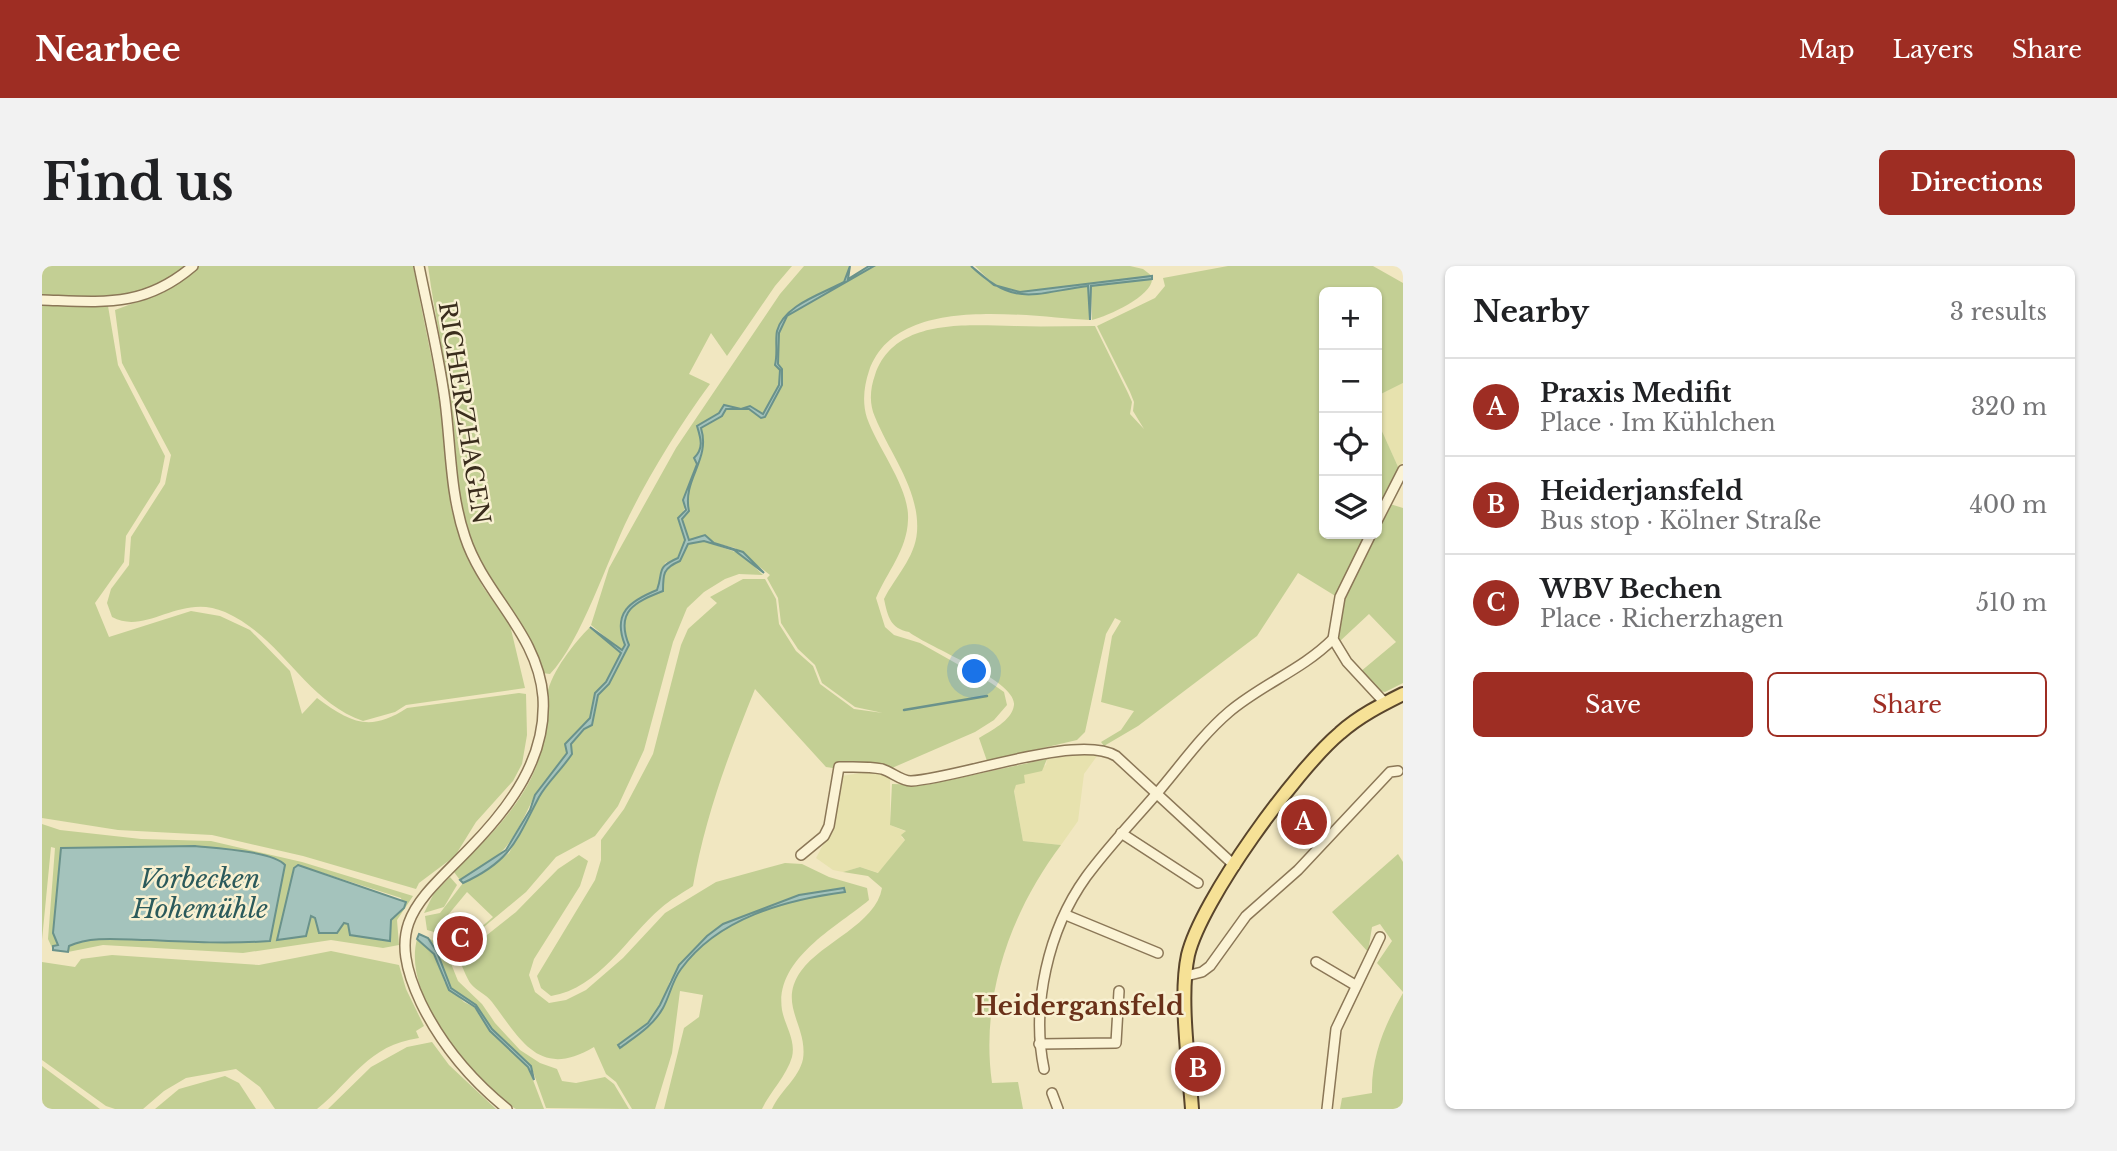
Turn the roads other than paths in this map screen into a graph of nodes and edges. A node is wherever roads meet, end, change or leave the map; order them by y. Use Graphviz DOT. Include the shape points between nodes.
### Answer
graph roads {
  1 [pos="193,266"];
  2 [pos="419,266"];
  3 [pos="42,300"];
  4 [pos="1403,470"];
  5 [pos="1382,511"];
  6 [pos="1369,539"];
  7 [pos="1333,639"];
  8 [pos="1403,694"];
  9 [pos="1385,703"];
  10 [pos="1398,771"];
  11 [pos="1158,792"];
  12 [pos="1121,833"];
  13 [pos="801,855"];
  14 [pos="1236,866"];
  15 [pos="1198,883"];
  16 [pos="1066,915"];
  17 [pos="1380,937"];
  18 [pos="1158,953"];
  19 [pos="1316,962"];
  20 [pos="1186,976"];
  21 [pos="1355,985"];
  22 [pos="1118,991"];
  23 [pos="1039,1044"];
  24 [pos="1044,1069"];
  25 [pos="1052,1093"];
  26 [pos="507,1109"];
  27 [pos="1058,1109"];
  28 [pos="1192,1109"];
  29 [pos="1327,1109"];
  1 -- 3 [label="street" via="162,289 127,300"];
  2 -- 26 [label="street, RICHERZHAGEN" via="443,386 460,521 481,574 531,649 543,708 539,743 523,781 484,834 422,896 408,926 406,952 410,977 441,1039 473,1079"];
  4 -- 5 [label="street"];
  6 -- 7 [label="street" via="1340,597"];
  7 -- 9 [label="street"];
  7 -- 11 [label="street" via="1298,670 1262,688 1226,715"];
  8 -- 9 [label="main road"];
  9 -- 14 [label="main road" via="1340,733 1306,767"];
  10 -- 20 [label="street" via="1390,772 1307,860 1246,916 1210,965"];
  11 -- 12 [label="street"];
  11 -- 13 [label="street" via="1116,756 1099,749 1063,751 941,778 906,781 879,768 839,767 829,826 818,843"];
  11 -- 14 [label="street"];
  12 -- 15 [label="street"];
  12 -- 16 [label="street" via="1085,879"];
  14 -- 20 [label="main road" via="1196,931"];
  16 -- 18 [label="street"];
  16 -- 23 [label="street" via="1052,948 1041,995"];
  17 -- 21 [label="street"];
  19 -- 21 [label="street"];
  20 -- 28 [label="main road"];
  21 -- 29 [label="street" via="1336,1029"];
  22 -- 23 [label="street" via="1116,1043"];
  23 -- 24 [label="street"];
  25 -- 27 [label="street"];
}
